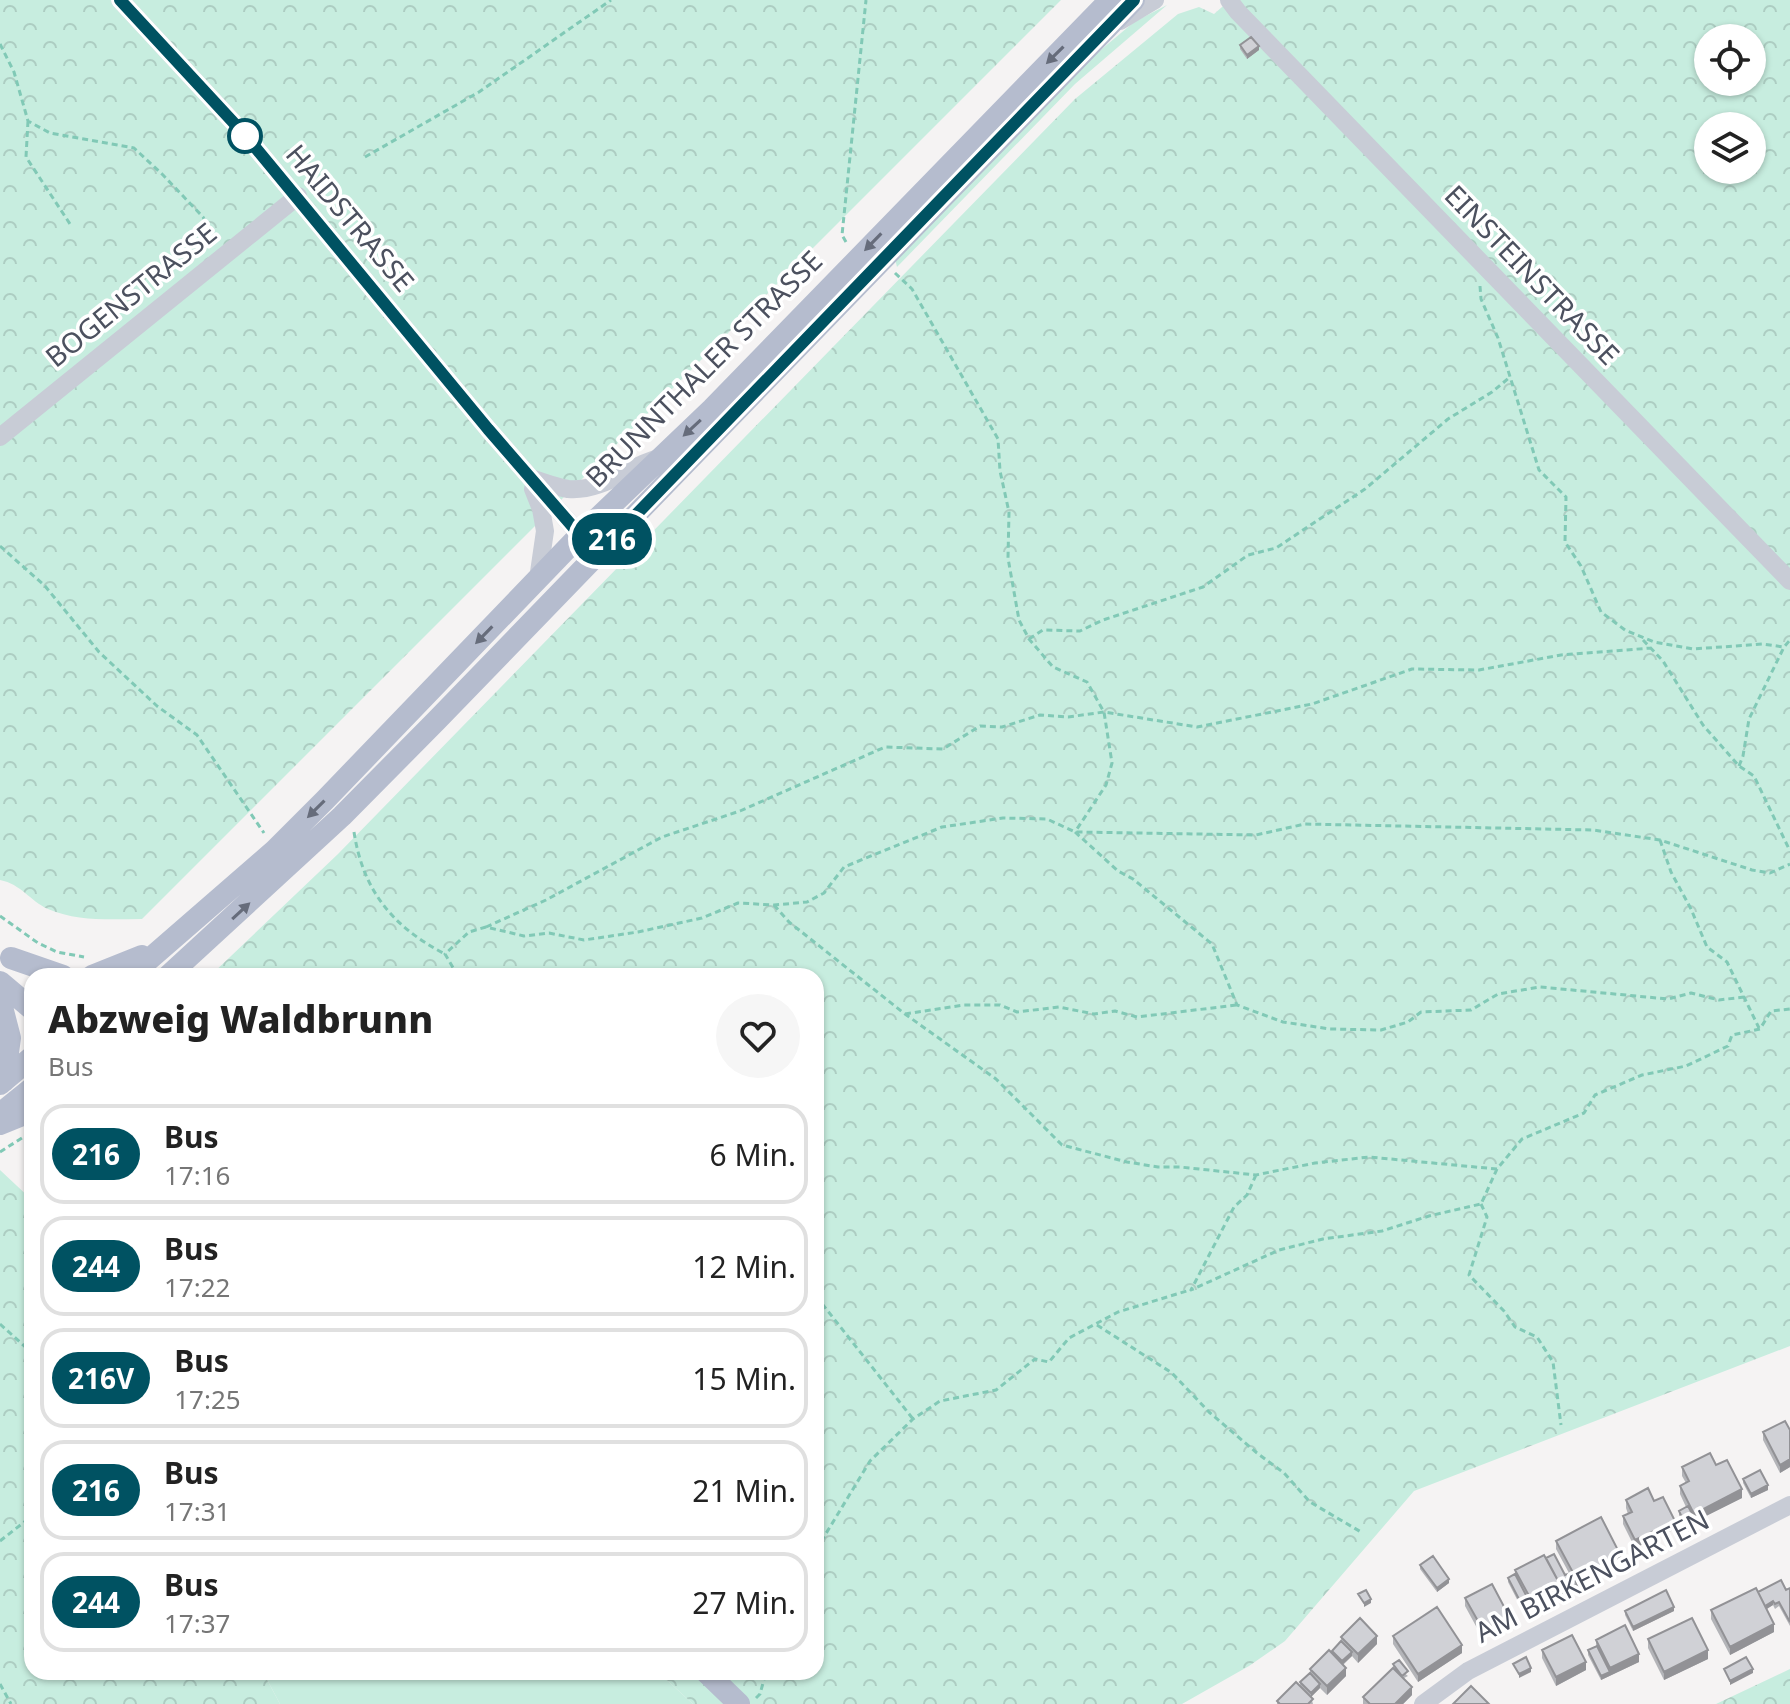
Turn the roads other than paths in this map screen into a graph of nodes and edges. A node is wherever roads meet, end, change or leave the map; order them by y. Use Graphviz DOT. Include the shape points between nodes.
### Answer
graph roads {
  1 [pos="120,0"];
  2 [pos="1110,0"];
  3 [pos="1134,0"];
  4 [pos="1155,0"];
  5 [pos="1216,0"];
  6 [pos="1232,4"];
  7 [pos="1103,31"];
  8 [pos="298,196"];
  9 [pos="0,437"];
  10 [pos="659,458"];
  11 [pos="531,478"];
  12 [pos="580,535"];
  13 [pos="599,553"];
  14 [pos="538,579"];
  15 [pos="1790,581"];
  16 [pos="169,944"];
  17 [pos="5,954"];
  18 [pos="42,968"];
  19 [pos="102,968"];
  20 [pos="140,968"];
  21 [pos="181,968"];
  22 [pos="24,971"];
  23 [pos="0,982"];
  24 [pos="0,999"];
  25 [pos="24,1002"];
  26 [pos="24,1064"];
  27 [pos="2,1082"];
  28 [pos="24,1094"];
  29 [pos="0,1114"];
  30 [pos="24,1114"];
  31 [pos="0,1124"];
  32 [pos="1790,1505"];
  33 [pos="714,1680"];
  34 [pos="739,1704"];
  35 [pos="1423,1704"];
  1 -- 8 [label="street, HAIDSTRASSE"];
  2 -- 10 [label="main road, BRUNNTHALER STRASSE, one-way"];
  3 -- 7 [label="main road, BRUNNTHALER STRASSE"];
  4 -- 7 [label="street"];
  5 -- 6 [label="street, EINSTEINSTRASSE"];
  6 -- 15 [label="street, EINSTEINSTRASSE"];
  7 -- 13 [label="main road, BRUNNTHALER STRASSE"];
  8 -- 9 [label="street, BOGENSTRASSE"];
  8 -- 11 [label="street, HAIDSTRASSE"];
  10 -- 11 [label="street" via="597,486 568,489"];
  10 -- 12 [label="main road, BRUNNTHALER STRASSE"];
  11 -- 12 [label="street, HAIDSTRASSE"];
  11 -- 14 [label="street, HAIDSTRASSE" via="545,531"];
  12 -- 13 [label="street, HAIDSTRASSE"];
  12 -- 14 [label="main road, BRUNNTHALER STRASSE"];
  21 -- 13 [label="main road, BRUNNTHALER STRASSE, one-way" via="342,816"];
  14 -- 16 [label="main road, BRUNNTHALER STRASSE, one-way" via="275,850"];
  16 -- 19 [label="main road"];
  16 -- 20 [label="main road, BRUNNTHALER STRASSE"];
  17 -- 18 [label="main road"];
  17 -- 22 [label="main road"];
  23 -- 25 [label="main road"];
  24 -- 27 [label="main road" via="10,1038"];
  26 -- 27 [label="main road"];
  28 -- 29 [label="main road"];
  30 -- 31 [label="main road"];
  32 -- 35 [label="street, AM BIRKENGARTEN" via="1468,1671"];
  33 -- 34 [label="main road"];
}
